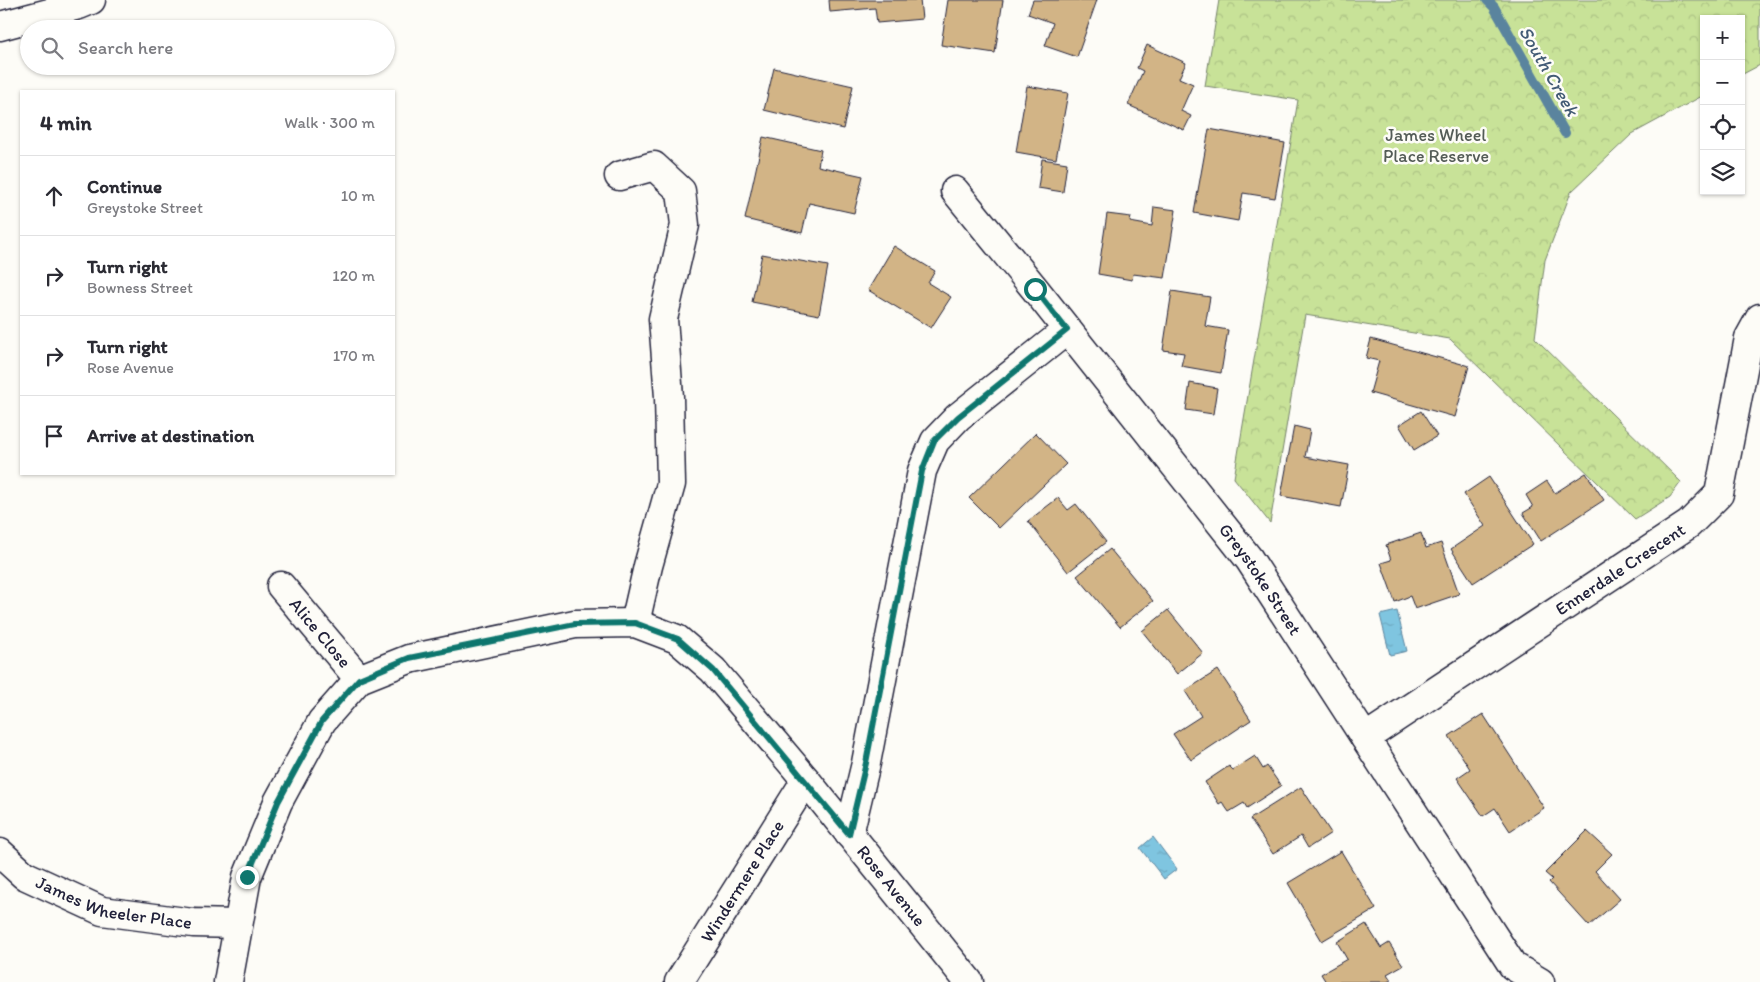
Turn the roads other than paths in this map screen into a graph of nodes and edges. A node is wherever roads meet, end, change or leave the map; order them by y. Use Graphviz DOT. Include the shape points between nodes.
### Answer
graph roads {
  1 [pos="91,0"];
  2 [pos="23,20"];
  3 [pos="20,21"];
  4 [pos="0,26"];
  5 [pos="619,176"];
  6 [pos="955,191"];
  7 [pos="1760,318"];
  8 [pos="1067,330"];
  9 [pos="281,586"];
  10 [pos="635,623"];
  11 [pos="359,679"];
  12 [pos="1365,738"];
  13 [pos="806,780"];
  14 [pos="849,834"];
  15 [pos="0,853"];
  16 [pos="238,924"];
  17 [pos="228,982"];
  18 [pos="679,982"];
  19 [pos="969,982"];
  20 [pos="1540,982"];
  1 -- 2 [label="street"];
  3 -- 4 [label="street"];
  5 -- 10 [label="street" via="654,166 682,191 685,225 663,320 670,397 671,484"];
  6 -- 8 [label="street, Greystoke Street"];
  7 -- 12 [label="street, Ennerdale Crescent" via="1749,338 1719,494 1689,524"];
  8 -- 12 [label="street, Greystoke Street" via="1249,559"];
  8 -- 14 [label="street" via="958,417 934,441 922,471 866,763"];
  9 -- 11 [label="street, Alice Close"];
  10 -- 11 [label="street, Rose Avenue" via="575,624 409,658"];
  10 -- 13 [label="street, Rose Avenue" via="678,639 713,670"];
  11 -- 16 [label="street, Rose Avenue" via="322,721 278,802 247,877"];
  12 -- 20 [label="street, Greystoke Street" via="1513,966"];
  13 -- 14 [label="street, Rose Avenue"];
  13 -- 18 [label="street, Windermere Place"];
  14 -- 19 [label="street, Rose Avenue"];
  15 -- 16 [label="street, James Wheeler Place" via="24,875 102,911 193,923"];
  16 -- 17 [label="street, Rose Avenue"];
}
